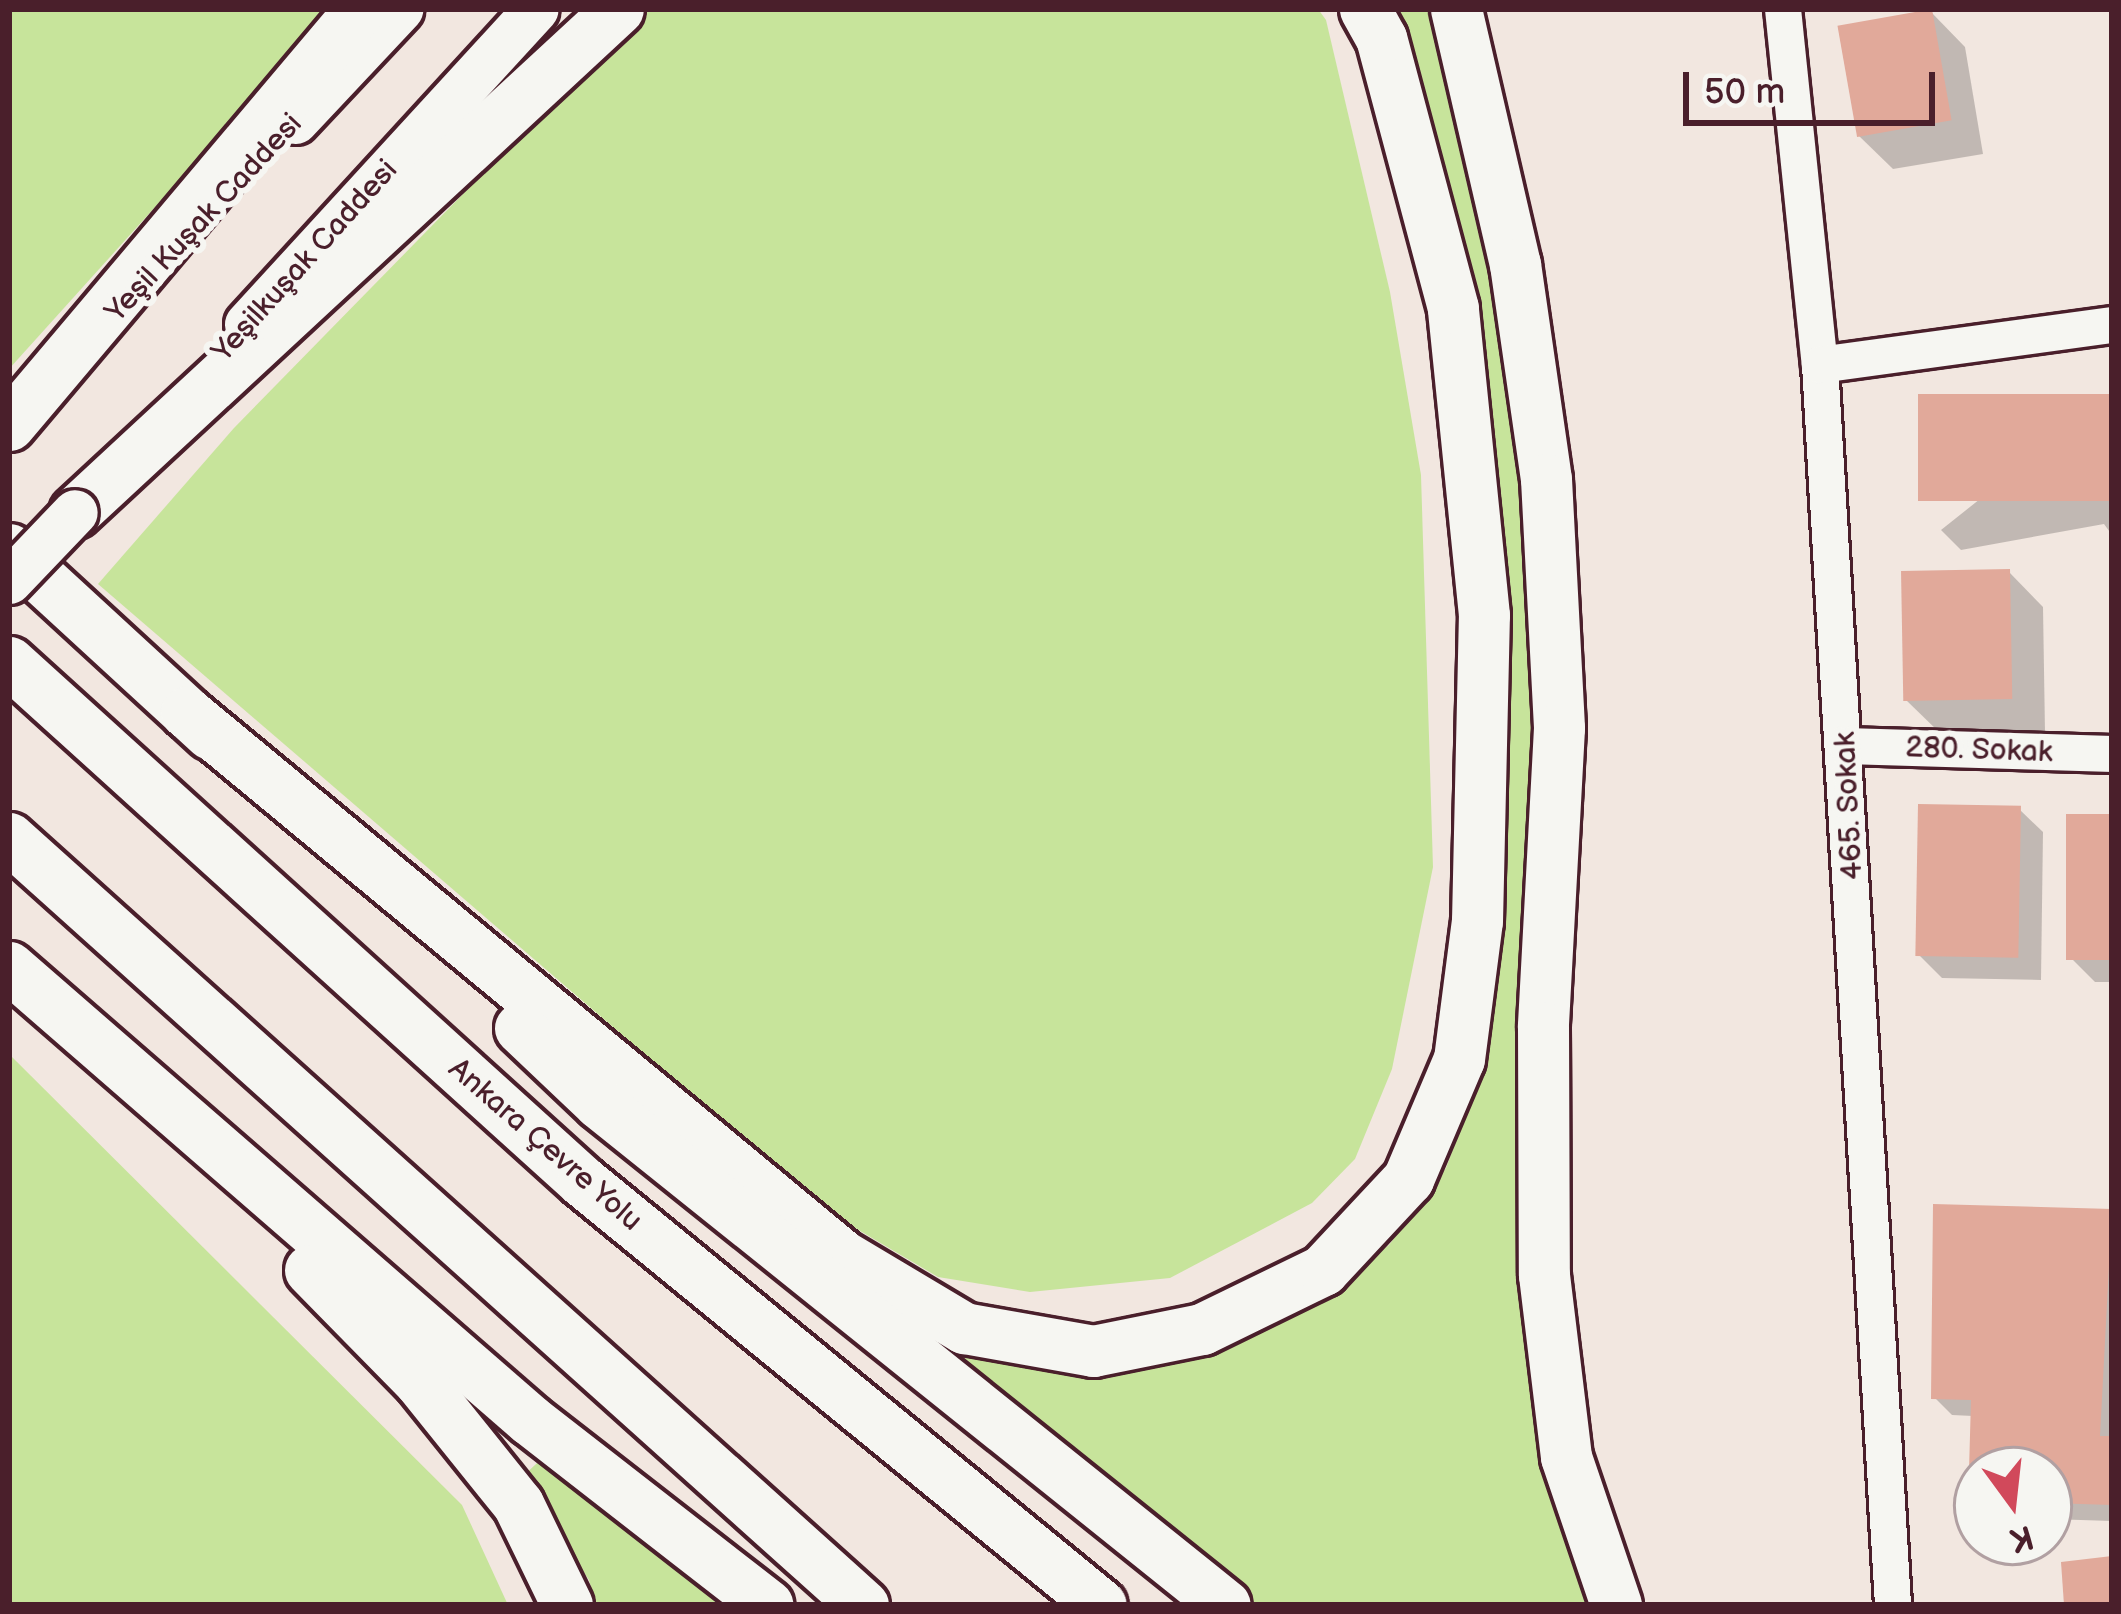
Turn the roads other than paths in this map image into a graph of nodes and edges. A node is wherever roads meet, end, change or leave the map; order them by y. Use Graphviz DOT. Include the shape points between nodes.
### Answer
graph roads {
  1 [pos="360,9"];
  2 [pos="400,9"];
  3 [pos="536,9"];
  4 [pos="618,9"];
  5 [pos="1365,9"];
  6 [pos="1456,9"];
  7 [pos="1783,9"];
  8 [pos="2112,325"];
  9 [pos="1820,365"];
  10 [pos="9,426"];
  11 [pos="75,512"];
  12 [pos="9,549"];
  13 [pos="9,581"];
  14 [pos="9,662"];
  15 [pos="186,712"];
  16 [pos="1846,746"];
  17 [pos="2112,754"];
  18 [pos="9,838"];
  19 [pos="27,983"];
  20 [pos="567,1605"];
  21 [pos="768,1605"];
  22 [pos="863,1605"];
  23 [pos="1101,1605"];
  24 [pos="1225,1605"];
  25 [pos="1616,1605"];
  26 [pos="1893,1605"];
  1 -- 10 [label="highway"];
  2 -- 10 [label="main road, Yeşil Kuşak Caddesi"];
  3 -- 11 [label="main road, Yeşilkuşak Caddesi"];
  4 -- 11 [label="highway"];
  5 -- 15 [label="highway" via="1381,38 1453,308 1484,615 1477,921 1459,1058 1408,1179 1323,1270 1202,1329 1093,1351 964,1328 843,1256"];
  6 -- 25 [label="highway" via="1515,265 1546,478 1559,728 1543,1027 1544,1275 1566,1457"];
  7 -- 9 [label="street, 465. Sokak"];
  8 -- 9 [label="street"];
  9 -- 16 [label="street, 465. Sokak"];
  11 -- 13 [label="main road, Yeşilkuşak Caddesi, bridge"];
  12 -- 15 [label="highway"];
  14 -- 23 [label="highway, Ankara Çevre Yolu" via="582,1181"];
  15 -- 24 [label="highway" via="599,1103"];
  16 -- 17 [label="street, 280. Sokak"];
  16 -- 26 [label="street, 465. Sokak"];
  18 -- 22 [label="highway"];
  19 -- 20 [label="highway" via="419,1382 518,1504"];
  19 -- 21 [label="highway" via="530,1420"];
}
